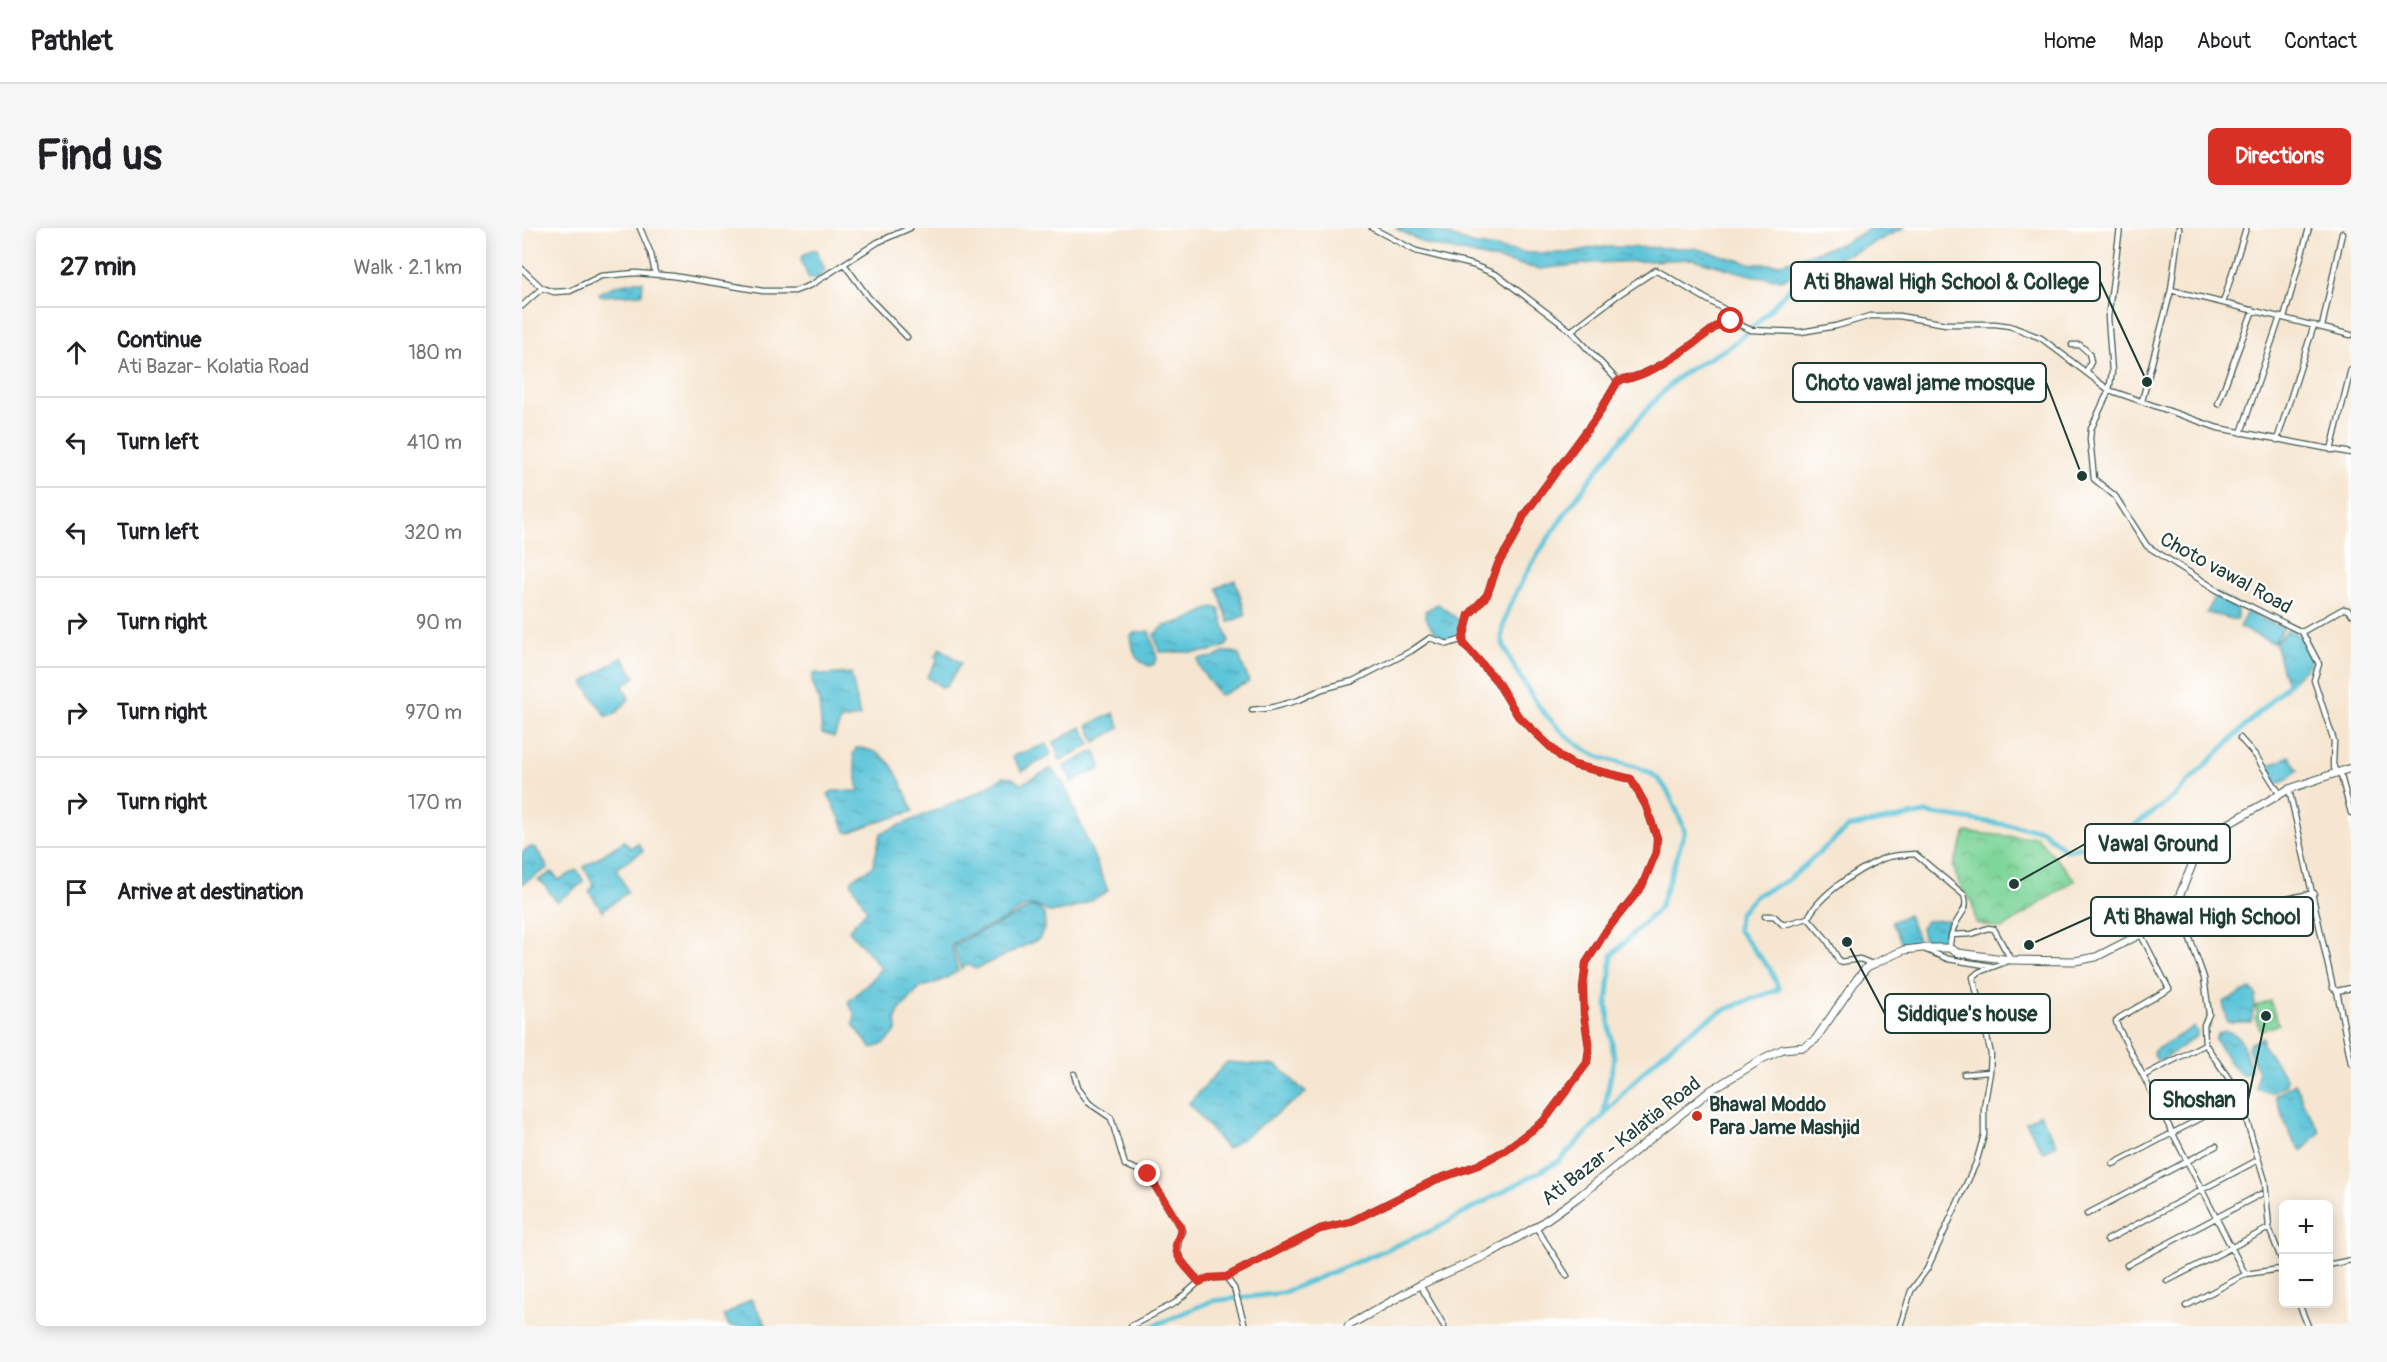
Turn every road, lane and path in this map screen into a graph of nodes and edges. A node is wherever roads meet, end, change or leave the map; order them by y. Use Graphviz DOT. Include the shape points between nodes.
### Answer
graph roads {
  1 [pos="640,228"];
  2 [pos="910,228"];
  3 [pos="1372,228"];
  4 [pos="2120,228"];
  5 [pos="2179,228"];
  6 [pos="2246,228"];
  7 [pos="2308,228"];
  8 [pos="2342,233"];
  9 [pos="844,264"];
  10 [pos="522,269"];
  11 [pos="655,273"];
  12 [pos="542,288"];
  13 [pos="2171,290"];
  14 [pos="2223,303"];
  15 [pos="522,306"];
  16 [pos="2253,310"];
  17 [pos="2282,317"];
  18 [pos="1731,321"];
  19 [pos="2314,326"];
  20 [pos="2322,327"];
  21 [pos="1571,331"];
  22 [pos="2351,335"];
  23 [pos="907,337"];
  24 [pos="2072,345"];
  25 [pos="2351,369"];
  26 [pos="2085,372"];
  27 [pos="1618,381"];
  28 [pos="2109,390"];
  29 [pos="2142,401"];
  30 [pos="2218,404"];
  31 [pos="2241,433"];
  32 [pos="2277,440"];
  33 [pos="2331,450"];
  34 [pos="2351,453"];
  35 [pos="2351,614"];
  36 [pos="2302,632"];
  37 [pos="1463,639"];
  38 [pos="1252,710"];
  39 [pos="2240,738"];
  40 [pos="2351,768"];
  41 [pos="2338,772"];
  42 [pos="2289,789"];
  43 [pos="2280,795"];
  44 [pos="2351,813"];
  45 [pos="2314,893"];
  46 [pos="2174,909"];
  47 [pos="1765,916"];
  48 [pos="1808,918"];
  49 [pos="2182,922"];
  50 [pos="1951,935"];
  51 [pos="2141,935"];
  52 [pos="1922,948"];
  53 [pos="1949,948"];
  54 [pos="2011,960"];
  55 [pos="1873,964"];
  56 [pos="1995,966"];
  57 [pos="2351,988"];
  58 [pos="2337,991"];
  59 [pos="2205,1044"];
  60 [pos="2351,1063"];
  61 [pos="1990,1072"];
  62 [pos="1074,1074"];
  63 [pos="1964,1074"];
  64 [pos="2143,1076"];
  65 [pos="2209,1114"];
  66 [pos="2172,1133"];
  67 [pos="2216,1146"];
  68 [pos="2258,1160"];
  69 [pos="2187,1162"];
  70 [pos="2114,1164"];
  71 [pos="2201,1190"];
  72 [pos="2261,1194"];
  73 [pos="2087,1214"];
  74 [pos="2216,1219"];
  75 [pos="1536,1227"];
  76 [pos="2269,1228"];
  77 [pos="2107,1240"];
  78 [pos="2231,1247"];
  79 [pos="2279,1255"];
  80 [pos="2351,1260"];
  81 [pos="2127,1264"];
  82 [pos="2333,1264"];
  83 [pos="2279,1269"];
  84 [pos="2246,1274"];
  85 [pos="1567,1276"];
  86 [pos="1226,1277"];
  87 [pos="2167,1281"];
  88 [pos="1199,1282"];
  89 [pos="1420,1285"];
  90 [pos="2186,1306"];
  91 [pos="2301,1308"];
  92 [pos="1131,1326"];
  93 [pos="1245,1326"];
  94 [pos="1348,1326"];
  95 [pos="1444,1326"];
  96 [pos="1900,1326"];
  97 [pos="2308,1326"];
  1 -- 11 [label="street"];
  2 -- 9 [label="street" via="878,242"];
  3 -- 21 [label="street" via="1416,251 1497,275"];
  4 -- 28 [label="street, Choto vawal Road" via="2108,317 2112,372"];
  5 -- 13 [label="street"];
  6 -- 14 [label="street"];
  7 -- 17 [label="street"];
  8 -- 20 [label="street"];
  9 -- 11 [label="street" via="795,291 753,290"];
  9 -- 23 [label="street" via="869,298"];
  10 -- 12 [label="street"];
  11 -- 12 [label="street" via="601,276 570,291"];
  12 -- 15 [label="street"];
  13 -- 14 [label="street"];
  13 -- 29 [label="street"];
  14 -- 16 [label="street"];
  16 -- 17 [label="street"];
  16 -- 30 [label="street"];
  17 -- 19 [label="street"];
  17 -- 31 [label="street"];
  18 -- 21 [label="street" via="1734,315 1656,270"];
  18 -- 26 [label="street" via="1751,330 1800,332 1870,316 2010,326 2041,338"];
  18 -- 27 [label="street" via="1721,323 1661,365"];
  19 -- 20 [label="street"];
  19 -- 32 [label="street"];
  20 -- 22 [label="street"];
  21 -- 27 [label="street"];
  24 -- 26 [label="street" via="2080,345 2089,353 2091,362"];
  25 -- 33 [label="street"];
  26 -- 28 [label="street"];
  27 -- 37 [label="street" via="1596,418 1524,515 1498,564 1487,595 1469,615"];
  28 -- 29 [label="street"];
  28 -- 36 [label="street, Choto vawal Road" via="2091,429 2092,473 2115,496 2135,531 2147,546 2217,590"];
  29 -- 31 [label="street"];
  31 -- 32 [label="street"];
  32 -- 33 [label="street"];
  33 -- 34 [label="street"];
  35 -- 36 [label="street" via="2343,609"];
  36 -- 41 [label="street, Choto vawal Road" via="2319,664 2314,680 2334,741 2333,764"];
  37 -- 38 [label="street" via="1448,644 1430,638 1353,681 1299,700"];
  37 -- 86 [label="street" via="1497,681 1518,716 1562,758 1574,765 1631,779 1657,838 1656,852 1642,886 1586,963 1583,987 1587,1063 1544,1121 1504,1151 1350,1222 1320,1229"];
  39 -- 43 [label="street"];
  40 -- 41 [label="main road"];
  41 -- 42 [label="main road"];
  41 -- 44 [label="street, Choto vawal Road"];
  42 -- 43 [label="main road"];
  42 -- 45 [label="street"];
  43 -- 46 [label="main road" via="2211,834 2197,853"];
  45 -- 49 [label="street"];
  45 -- 58 [label="street" via="2333,988"];
  46 -- 49 [label="street"];
  46 -- 51 [label="main road"];
  47 -- 48 [label="street" via="1774,916 1784,925"];
  48 -- 50 [label="street" via="1823,898 1854,875 1883,858 1915,854 1964,895 1966,911"];
  48 -- 55 [label="street" via="1840,962 1855,958"];
  49 -- 59 [label="street" via="2204,978 2210,1014 2204,1025"];
  50 -- 53 [label="street"];
  50 -- 54 [label="street" via="1994,929"];
  51 -- 54 [label="main road" via="2096,957 2075,961"];
  51 -- 64 [label="street" via="2169,989 2116,1022"];
  52 -- 53 [label="main road, Ati Bazar - Kalatia Road"];
  52 -- 55 [label="main road, Ati Bazar - Kalatia Road" via="1904,950"];
  52 -- 56 [label="street" via="1948,959"];
  53 -- 54 [label="main road, Ati Bazar - Kalatia Road"];
  54 -- 56 [label="street"];
  55 -- 75 [label="main road, Ati Bazar - Kalatia Road" via="1857,979 1815,1040 1764,1058 1711,1090"];
  56 -- 61 [label="street" via="1973,977 1990,1054"];
  57 -- 58 [label="street"];
  58 -- 60 [label="street"];
  59 -- 64 [label="street"];
  59 -- 68 [label="street" via="2238,1092"];
  61 -- 63 [label="street"];
  61 -- 96 [label="street" via="1984,1135 1976,1163 1927,1269 1911,1291"];
  62 -- 88 [label="street" via="1089,1103 1111,1118 1125,1164 1148,1174 1171,1211 1182,1231 1177,1254"];
  64 -- 66 [label="street"];
  65 -- 66 [label="street"];
  66 -- 69 [label="street"];
  66 -- 70 [label="street"];
  67 -- 69 [label="street"];
  68 -- 71 [label="street"];
  68 -- 76 [label="street" via="2265,1181"];
  69 -- 71 [label="street"];
  69 -- 73 [label="street"];
  71 -- 74 [label="street"];
  71 -- 77 [label="street"];
  72 -- 74 [label="street"];
  74 -- 78 [label="street"];
  74 -- 81 [label="street"];
  75 -- 85 [label="street"];
  75 -- 89 [label="main road, Ati Bazar - Kalatia Road"];
  76 -- 78 [label="street"];
  76 -- 79 [label="street"];
  78 -- 84 [label="street"];
  78 -- 87 [label="street"];
  80 -- 82 [label="street"];
  83 -- 84 [label="street"];
  84 -- 90 [label="street"];
  86 -- 88 [label="street"];
  86 -- 93 [label="street" via="1237,1294"];
  88 -- 92 [label="street" via="1175,1303"];
  89 -- 94 [label="main road, Ati Bazar - Kalatia Road"];
  89 -- 95 [label="street"];
  91 -- 97 [label="street"];
}
